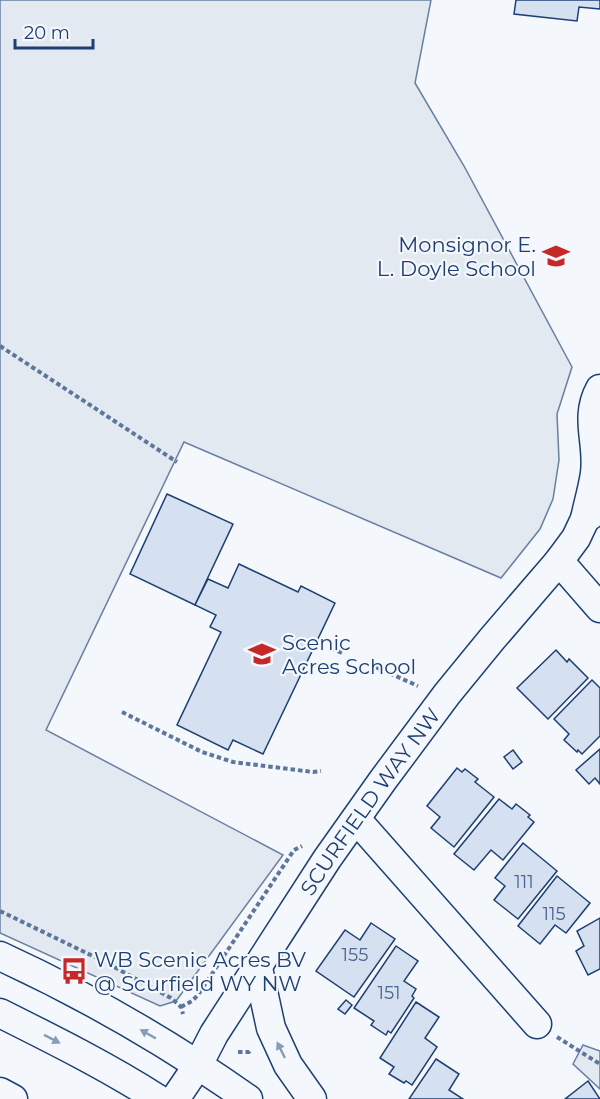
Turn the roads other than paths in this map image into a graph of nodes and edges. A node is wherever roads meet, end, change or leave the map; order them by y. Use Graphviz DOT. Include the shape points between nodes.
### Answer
graph roads {
  1 [pos="600,389"];
  2 [pos="592,513"];
  3 [pos="559,561"];
  4 [pos="600,608"];
  5 [pos="356,819"];
  6 [pos="0,956"];
  7 [pos="258,968"];
  8 [pos="0,1013"];
  9 [pos="537,1024"];
  10 [pos="198,1065"];
  11 [pos="0,1092"];
  12 [pos="13,1099"];
  13 [pos="158,1099"];
  14 [pos="175,1099"];
  15 [pos="248,1099"];
  16 [pos="312,1099"];
  1 -- 2 [label="street, SCURFIELD WAY NW" via="592,410 596,452"];
  2 -- 3 [label="street, SCURFIELD WAY NW"];
  3 -- 4 [label="street"];
  3 -- 5 [label="street, SCURFIELD WAY NW" via="447,694"];
  5 -- 7 [label="street, SCURFIELD WAY NW"];
  5 -- 9 [label="street"];
  10 -- 6 [label="street, one-way" via="94,1003"];
  7 -- 10 [label="street, SCURFIELD WAY NW"];
  16 -- 7 [label="street, one-way" via="288,1065 271,1028"];
  8 -- 13 [label="street, one-way"];
  10 -- 14 [label="street, SCURFIELD WAY NW"];
  10 -- 15 [label="street"];
  11 -- 12 [label="street"];
}
